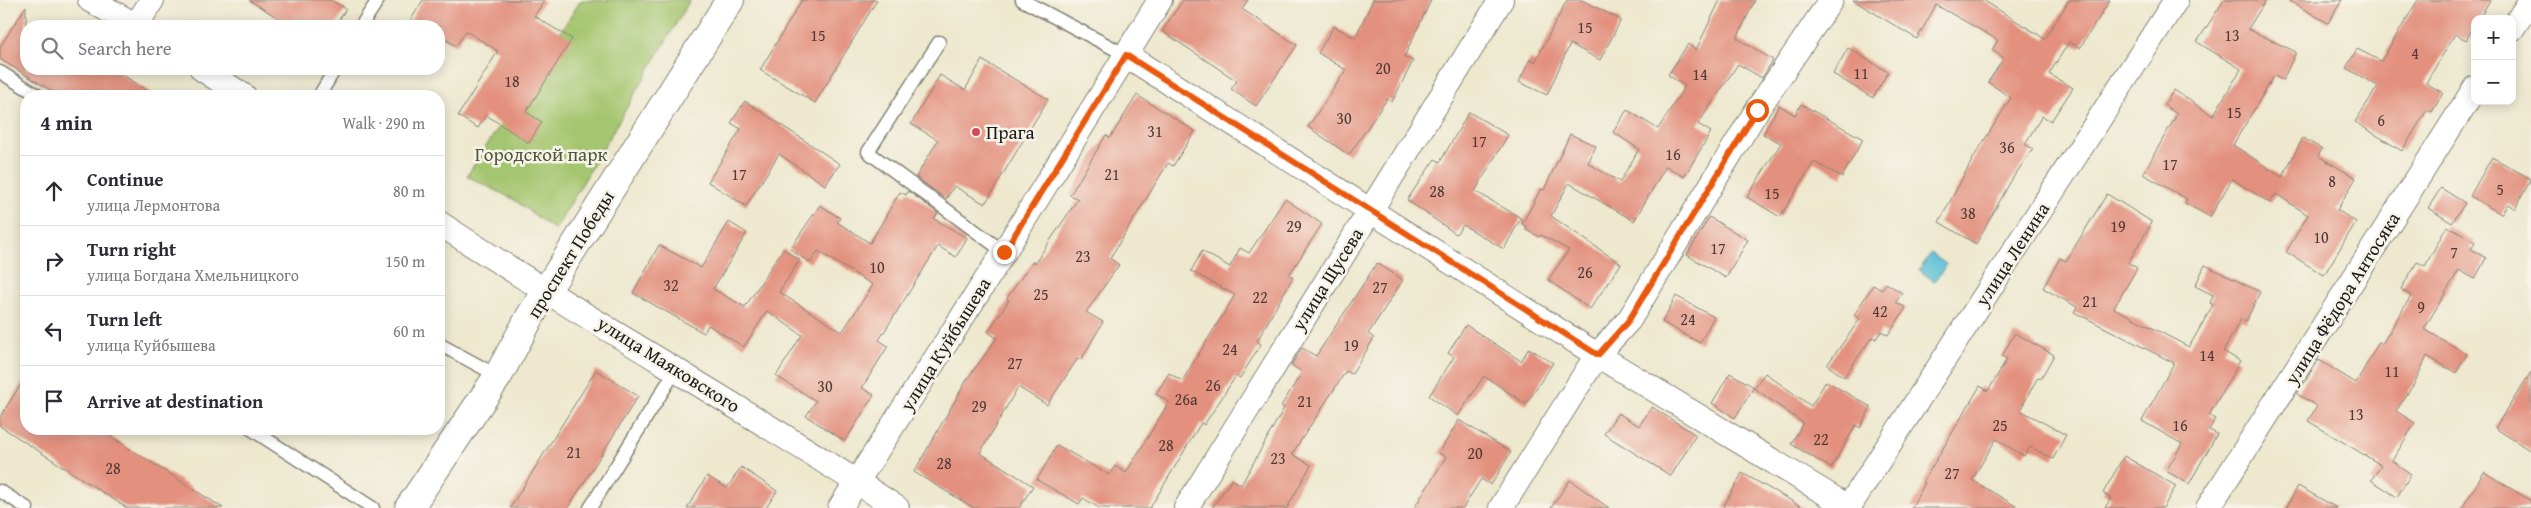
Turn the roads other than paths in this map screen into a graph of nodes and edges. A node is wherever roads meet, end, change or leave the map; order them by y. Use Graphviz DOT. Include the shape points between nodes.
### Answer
graph roads {
  1 [pos="90,0"];
  2 [pos="152,0"];
  3 [pos="378,0"];
  4 [pos="730,0"];
  5 [pos="1022,0"];
  6 [pos="1160,0"];
  7 [pos="1501,0"];
  8 [pos="1831,0"];
  9 [pos="2176,0"];
  10 [pos="2531,0"];
  11 [pos="125,20"];
  12 [pos="140,20"];
  13 [pos="366,20"];
  14 [pos="2516,23"];
  15 [pos="939,42"];
  16 [pos="1126,55"];
  17 [pos="0,72"];
  18 [pos="211,75"];
  19 [pos="332,75"];
  20 [pos="29,90"];
  21 [pos="235,90"];
  22 [pos="322,90"];
  23 [pos="2471,94"];
  24 [pos="1370,210"];
  25 [pos="445,227"];
  26 [pos="1004,252"];
  27 [pos="547,290"];
  28 [pos="445,347"];
  29 [pos="1598,355"];
  30 [pos="677,368"];
  31 [pos="498,376"];
  32 [pos="260,435"];
  33 [pos="858,482"];
  34 [pos="0,491"];
  35 [pos="27,508"];
  36 [pos="373,508"];
  37 [pos="410,508"];
  38 [pos="590,508"];
  39 [pos="840,508"];
  40 [pos="897,508"];
  41 [pos="1186,508"];
  42 [pos="1501,508"];
  43 [pos="1849,508"];
  44 [pos="2208,508"];
  1 -- 11 [label="street"];
  2 -- 12 [label="street"];
  3 -- 13 [label="lane"];
  4 -- 27 [label="street, проспект Победы"];
  5 -- 16 [label="lane"];
  6 -- 16 [label="street, улица Куйбышева"];
  7 -- 24 [label="street, улица Щусева"];
  8 -- 29 [label="street" via="1757,110 1629,320"];
  9 -- 43 [label="street, улица Ленина"];
  10 -- 14 [label="street"];
  15 -- 26 [label="lane" via="868,152"];
  16 -- 24 [label="street"];
  16 -- 26 [label="street, улица Куйбышева"];
  17 -- 20 [label="lane"];
  18 -- 21 [label="street"];
  19 -- 22 [label="lane"];
  23 -- 44 [label="street, улица Фёдора Антосяка"];
  24 -- 29 [label="street"];
  24 -- 41 [label="street, улица Щусева"];
  25 -- 27 [label="street, улица Маяковского"];
  26 -- 33 [label="street, улица Куйбышева"];
  27 -- 30 [label="street, улица Маяковского"];
  27 -- 31 [label="street, проспект Победы"];
  28 -- 31 [label="lane"];
  29 -- 42 [label="street"];
  29 -- 43 [label="street"];
  30 -- 33 [label="street, улица Маяковского"];
  30 -- 38 [label="lane"];
  31 -- 37 [label="street, проспект Победы"];
  32 -- 36 [label="lane"];
  33 -- 39 [label="street, улица Куйбышева"];
  33 -- 40 [label="street, улица Маяковского"];
  34 -- 35 [label="lane"];
}
